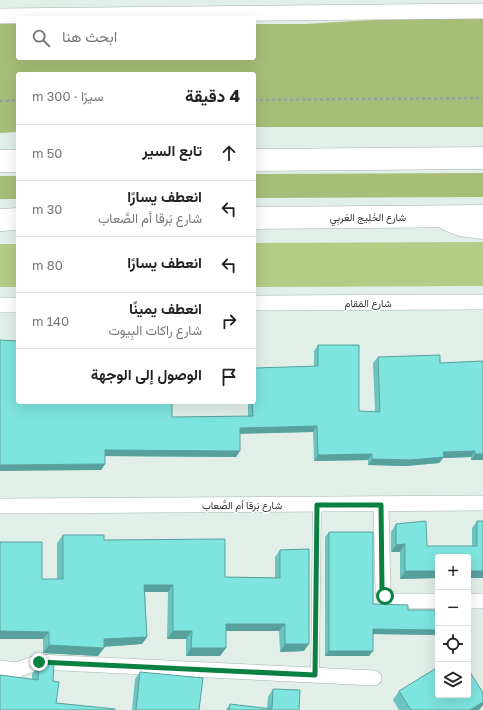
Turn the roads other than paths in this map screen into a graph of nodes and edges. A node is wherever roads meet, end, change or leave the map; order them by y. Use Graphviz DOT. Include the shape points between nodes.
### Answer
graph roads {
  1 [pos="483,11"];
  2 [pos="0,16"];
  3 [pos="483,158"];
  4 [pos="256,160"];
  5 [pos="0,161"];
  6 [pos="16,161"];
  7 [pos="441,216"];
  8 [pos="483,216"];
  9 [pos="256,218"];
  10 [pos="16,219"];
  11 [pos="0,220"];
  12 [pos="483,228"];
  13 [pos="483,302"];
  14 [pos="256,303"];
  15 [pos="0,305"];
  16 [pos="16,305"];
  17 [pos="483,503"];
  18 [pos="317,505"];
  19 [pos="381,505"];
  20 [pos="0,506"];
  21 [pos="435,601"];
  22 [pos="471,601"];
  23 [pos="483,601"];
  24 [pos="0,668"];
  25 [pos="315,675"];
  26 [pos="374,678"];
  1 -- 2 [label="street"];
  3 -- 4 [label="main road"];
  5 -- 6 [label="main road"];
  7 -- 8 [label="main road, شارع الخَلِيج العَربِي"];
  7 -- 9 [label="main road, شارع الخَلِيج العَربِي"];
  7 -- 12 [label="main road" via="461,225"];
  10 -- 11 [label="main road"];
  13 -- 14 [label="street, شارع المَقام"];
  15 -- 16 [label="street"];
  17 -- 19 [label="street, شارع بَرقا أم الصَّعاب"];
  18 -- 19 [label="street, شارع بَرقا أم الصَّعاب"];
  18 -- 20 [label="street, شارع بَرقا أم الصَّعاب"];
  18 -- 25 [label="lane"];
  19 -- 21 [label="street" via="382,588 385,596 396,601"];
  22 -- 23 [label="street"];
  24 -- 25 [label="street" via="17,670 39,662"];
  25 -- 26 [label="street"];
}
